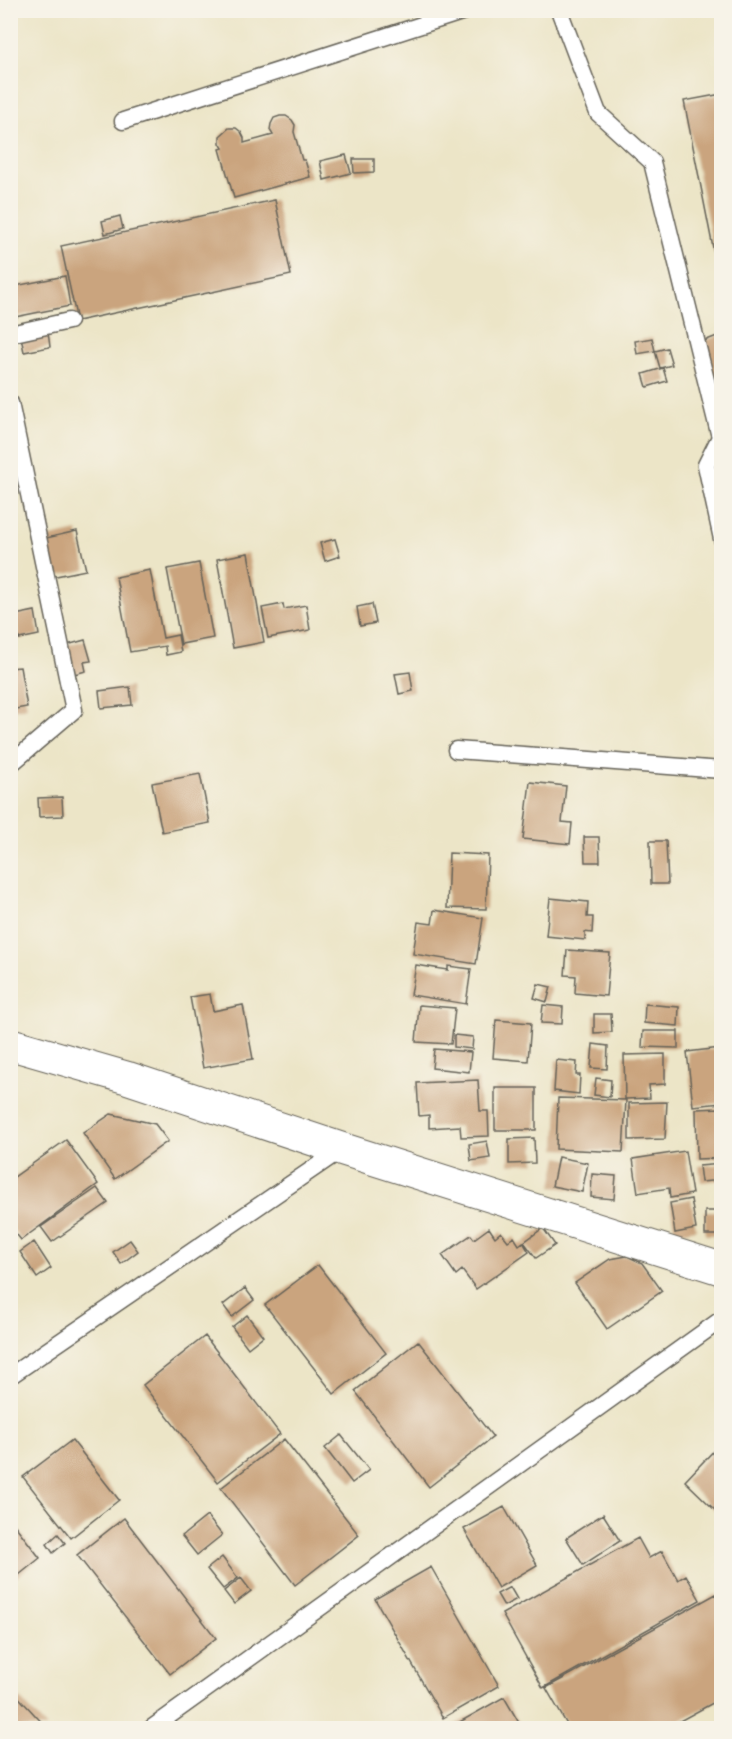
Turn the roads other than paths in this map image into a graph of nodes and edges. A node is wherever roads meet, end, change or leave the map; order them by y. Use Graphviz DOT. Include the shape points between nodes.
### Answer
graph roads {
  1 [pos="468,10"];
  2 [pos="559,10"];
  3 [pos="123,121"];
  4 [pos="69,321"];
  5 [pos="10,334"];
  6 [pos="10,403"];
  7 [pos="722,539"];
  8 [pos="456,750"];
  9 [pos="10,762"];
  10 [pos="722,770"];
  11 [pos="10,1044"];
  12 [pos="342,1149"];
  13 [pos="722,1269"];
  14 [pos="722,1319"];
  15 [pos="10,1376"];
  16 [pos="152,1728"];
  1 -- 3 [label="lane"];
  2 -- 7 [label="lane" via="598,112 652,162 720,437 706,465"];
  4 -- 5 [label="lane"];
  6 -- 9 [label="lane" via="74,710"];
  8 -- 10 [label="lane"];
  11 -- 12 [label="street" via="128,1078"];
  12 -- 13 [label="street"];
  12 -- 15 [label="lane"];
  14 -- 16 [label="lane"];
}
